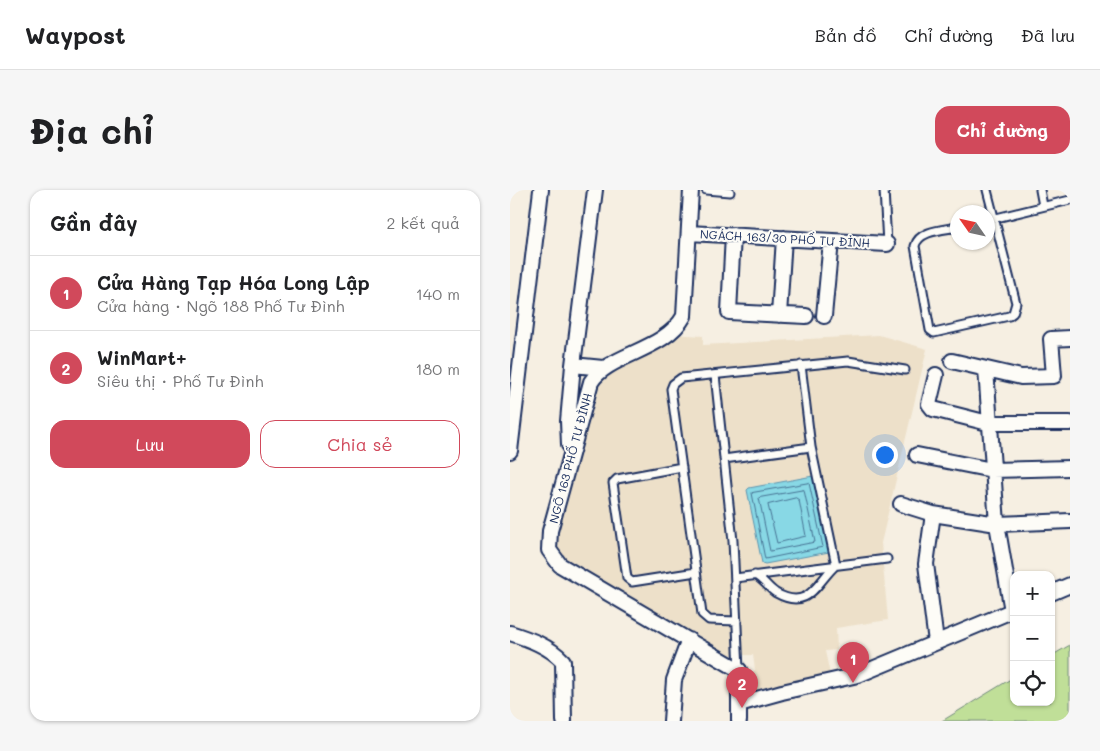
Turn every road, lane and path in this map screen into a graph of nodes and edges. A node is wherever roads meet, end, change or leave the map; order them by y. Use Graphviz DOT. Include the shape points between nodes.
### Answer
graph roads {
  1 [pos="542,190"];
  2 [pos="595,190"];
  3 [pos="691,190"];
  4 [pos="706,190"];
  5 [pos="884,190"];
  6 [pos="987,190"];
  7 [pos="1040,190"];
  8 [pos="730,192"];
  9 [pos="1070,200"];
  10 [pos="989,205"];
  11 [pos="1043,206"];
  12 [pos="995,219"];
  13 [pos="950,229"];
  14 [pos="689,233"];
  15 [pos="995,233"];
  16 [pos="733,235"];
  17 [pos="784,238"];
  18 [pos="830,241"];
  19 [pos="887,244"];
  20 [pos="779,315"];
  21 [pos="806,316"];
  22 [pos="824,316"];
  23 [pos="1070,338"];
  24 [pos="952,361"];
  25 [pos="573,365"];
  26 [pos="801,365"];
  27 [pos="603,368"];
  28 [pos="986,369"];
  29 [pos="905,370"];
  30 [pos="714,375"];
  31 [pos="936,375"];
  32 [pos="988,423"];
  33 [pos="1070,423"];
  34 [pos="811,447"];
  35 [pos="510,451"];
  36 [pos="916,455"];
  37 [pos="724,458"];
  38 [pos="569,460"];
  39 [pos="682,467"];
  40 [pos="1070,468"];
  41 [pos="992,470"];
  42 [pos="901,504"];
  43 [pos="933,514"];
  44 [pos="1070,522"];
  45 [pos="997,524"];
  46 [pos="887,559"];
  47 [pos="836,565"];
  48 [pos="696,572"];
  49 [pos="755,576"];
  50 [pos="735,578"];
  51 [pos="1070,585"];
  52 [pos="1055,591"];
  53 [pos="1010,595"];
  54 [pos="1010,612"];
  55 [pos="737,621"];
  56 [pos="510,633"];
  57 [pos="689,640"];
  58 [pos="936,642"];
  59 [pos="739,670"];
  60 [pos="739,704"];
  61 [pos="564,721"];
  62 [pos="671,721"];
  63 [pos="739,721"];
  1 -- 35 [label="street"];
  2 -- 25 [label="street"];
  3 -- 14 [label="street, NGÕ 163 PHỐ TƯ ĐÌNH"];
  4 -- 8 [label="lane"];
  5 -- 19 [label="lane, NGÁCH 163/30 PHỐ TƯ ĐÌNH"];
  6 -- 10 [label="lane"];
  7 -- 11 [label="lane"];
  9 -- 11 [label="lane"];
  11 -- 12 [label="lane"];
  13 -- 15 [label="lane" via="924,234 915,246 930,330 934,333 1014,313 1016,303"];
  14 -- 16 [label="street, NGÁCH 163/30 PHỐ TƯ ĐÌNH"];
  14 -- 27 [label="street, NGÕ 163 PHỐ TƯ ĐÌNH" via="686,309 682,320 653,344"];
  16 -- 17 [label="street, NGÁCH 163/30 PHỐ TƯ ĐÌNH"];
  16 -- 20 [label="street" via="729,312"];
  17 -- 18 [label="street, NGÁCH 163/30 PHỐ TƯ ĐÌNH"];
  17 -- 20 [label="street"];
  18 -- 19 [label="street, NGÁCH 163/30 PHỐ TƯ ĐÌNH"];
  18 -- 22 [label="street"];
  20 -- 21 [label="street"];
  23 -- 28 [label="street" via="1051,339 1054,376 1021,378"];
  24 -- 28 [label="street"];
  25 -- 27 [label="street"];
  25 -- 38 [label="street" via="568,421"];
  26 -- 29 [label="lane" via="860,362"];
  26 -- 30 [label="lane"];
  26 -- 34 [label="lane"];
  27 -- 38 [label="street, NGÕ 163 PHỐ TƯ ĐÌNH" via="589,388"];
  28 -- 32 [label="street"];
  30 -- 37 [label="lane"];
  30 -- 39 [label="lane" via="681,378 672,384"];
  31 -- 32 [label="street" via="929,404 933,409"];
  32 -- 33 [label="street"];
  32 -- 41 [label="street"];
  34 -- 37 [label="lane"];
  34 -- 47 [label="lane"];
  36 -- 41 [label="street"];
  37 -- 50 [label="lane"];
  38 -- 57 [label="street, NGÕ 163 PHỐ TƯ ĐÌNH" via="549,538 551,555 560,565"];
  39 -- 48 [label="lane"];
  39 -- 48 [label="lane" via="617,479 613,483 627,578 632,582"];
  40 -- 41 [label="street"];
  41 -- 45 [label="street"];
  42 -- 43 [label="street"];
  43 -- 45 [label="street"];
  43 -- 58 [label="street" via="926,564"];
  44 -- 45 [label="street"];
  45 -- 53 [label="street"];
  46 -- 47 [label="lane"];
  47 -- 49 [label="lane"];
  47 -- 49 [label="lane" via="815,590 801,597 780,595"];
  48 -- 55 [label="lane" via="702,614 709,620"];
  49 -- 50 [label="lane"];
  50 -- 55 [label="lane"];
  51 -- 52 [label="street"];
  54 -- 58 [label="street"];
  55 -- 59 [label="lane"];
  56 -- 61 [label="street" via="554,652 563,661"];
  57 -- 59 [label="street, NGÕ 163 PHỐ TƯ ĐÌNH"];
  57 -- 62 [label="street" via="674,680"];
  58 -- 60 [label="street" via="858,675"];
  59 -- 60 [label="street"];
  60 -- 63 [label="street"];
}
